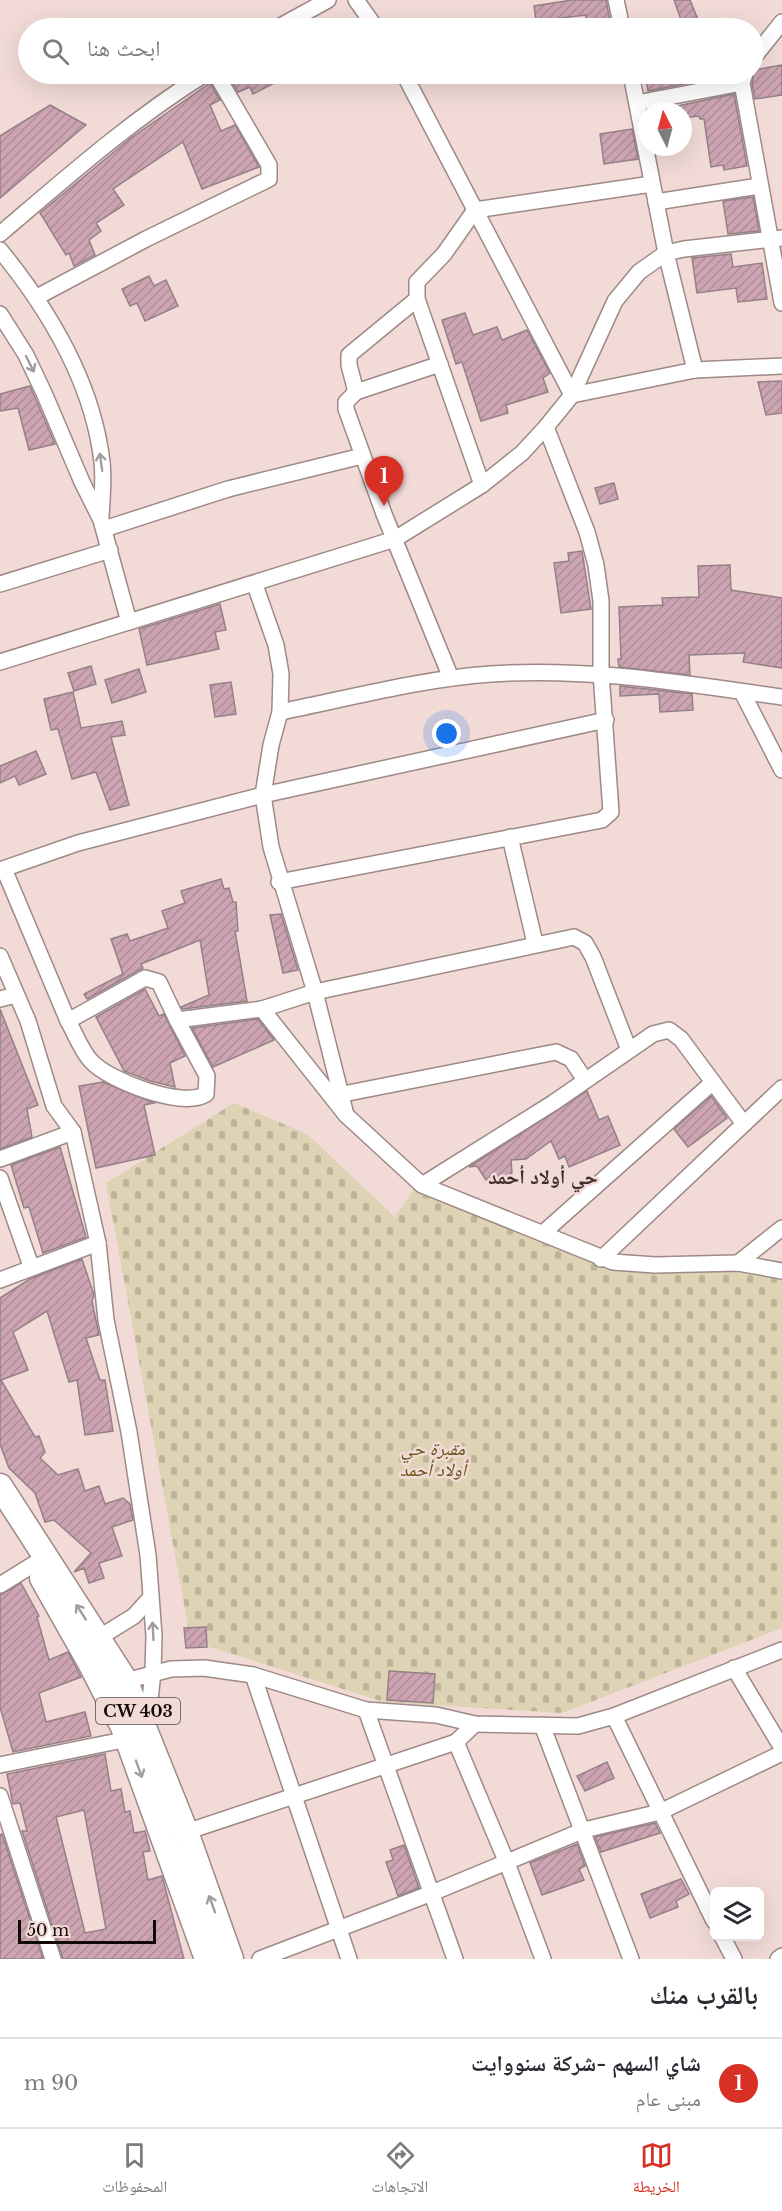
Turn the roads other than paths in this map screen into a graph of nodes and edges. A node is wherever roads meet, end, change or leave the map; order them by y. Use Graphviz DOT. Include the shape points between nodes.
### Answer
graph roads {
  1 [pos="328,0"];
  2 [pos="356,0"];
  3 [pos="616,0"];
  4 [pos="295,18"];
  5 [pos="369,18"];
  6 [pos="620,18"];
  7 [pos="782,22"];
  8 [pos="764,44"];
  9 [pos="189,84"];
  10 [pos="222,84"];
  11 [pos="409,84"];
  12 [pos="633,84"];
  13 [pos="718,84"];
  14 [pos="745,84"];
  15 [pos="637,103"];
  16 [pos="652,184"];
  17 [pos="759,186"];
  18 [pos="656,202"];
  19 [pos="475,210"];
  20 [pos="0,234"];
  21 [pos="776,239"];
  22 [pos="0,250"];
  23 [pos="666,253"];
  24 [pos="37,297"];
  25 [pos="417,299"];
  26 [pos="782,303"];
  27 [pos="0,314"];
  28 [pos="440,364"];
  29 [pos="782,366"];
  30 [pos="695,370"];
  31 [pos="356,392"];
  32 [pos="572,395"];
  33 [pos="546,427"];
  34 [pos="362,456"];
  35 [pos="482,485"];
  36 [pos="103,525"];
  37 [pos="395,539"];
  38 [pos="110,550"];
  39 [pos="0,584"];
  40 [pos="255,585"];
  41 [pos="129,622"];
  42 [pos="0,662"];
  43 [pos="601,673"];
  44 [pos="451,678"];
  45 [pos="742,692"];
  46 [pos="782,697"];
  47 [pos="280,712"];
  48 [pos="606,720"];
  49 [pos="782,770"];
  50 [pos="263,795"];
  51 [pos="510,837"];
  52 [pos="2,869"];
  53 [pos="279,882"];
  54 [pos="535,943"];
  55 [pos="0,956"];
  56 [pos="315,992"];
  57 [pos="16,995"];
  58 [pos="0,999"];
  59 [pos="262,1009"];
  60 [pos="68,1020"];
  61 [pos="177,1020"];
  62 [pos="629,1050"];
  63 [pos="585,1080"];
  64 [pos="713,1082"];
  65 [pos="782,1088"];
  66 [pos="343,1094"];
  67 [pos="346,1115"];
  68 [pos="744,1124"];
  69 [pos="73,1132"];
  70 [pos="0,1159"];
  71 [pos="0,1178"];
  72 [pos="422,1185"];
  73 [pos="782,1227"];
  74 [pos="543,1233"];
  75 [pos="98,1243"];
  76 [pos="601,1259"];
  77 [pos="738,1263"];
  78 [pos="31,1266"];
  79 [pos="782,1271"];
  80 [pos="0,1280"];
  81 [pos="0,1486"];
  82 [pos="0,1516"];
  83 [pos="34,1564"];
  84 [pos="0,1585"];
  85 [pos="151,1597"];
  86 [pos="90,1643"];
  87 [pos="782,1650"];
  88 [pos="734,1668"];
  89 [pos="153,1672"];
  90 [pos="253,1675"];
  91 [pos="114,1684"];
  92 [pos="366,1710"];
  93 [pos="614,1716"];
  94 [pos="475,1724"];
  95 [pos="542,1725"];
  96 [pos="137,1735"];
  97 [pos="456,1742"];
  98 [pos="782,1748"];
  99 [pos="782,1753"];
  100 [pos="0,1765"];
  101 [pos="386,1767"];
  102 [pos="0,1796"];
  103 [pos="294,1798"];
  104 [pos="660,1812"];
  105 [pos="584,1830"];
  106 [pos="186,1832"];
  107 [pos="507,1863"];
  108 [pos="432,1893"];
  109 [pos="710,1913"];
  110 [pos="338,1929"];
  111 [pos="725,1941"];
  112 [pos="782,1956"];
  113 [pos="53,1959"];
  114 [pos="207,1959"];
  115 [pos="231,1959"];
  116 [pos="260,1959"];
  117 [pos="349,1959"];
  118 [pos="455,1959"];
  119 [pos="543,1959"];
  120 [pos="631,1959"];
  121 [pos="734,1959"];
  122 [pos="778,1959"];
  1 -- 4 [label="street"];
  2 -- 5 [label="street"];
  3 -- 6 [label="street"];
  7 -- 8 [label="street"];
  9 -- 20 [label="street" via="103,147"];
  10 -- 24 [label="street" via="269,165 269,179"];
  11 -- 19 [label="street"];
  12 -- 15 [label="street"];
  13 -- 15 [label="street"];
  14 -- 17 [label="street"];
  15 -- 16 [label="street"];
  16 -- 18 [label="street"];
  16 -- 19 [label="street"];
  17 -- 18 [label="street"];
  17 -- 21 [label="street"];
  18 -- 23 [label="street"];
  19 -- 25 [label="street" via="444,254 419,278"];
  19 -- 32 [label="street"];
  21 -- 23 [label="street"];
  21 -- 26 [label="street"];
  22 -- 24 [label="street"];
  23 -- 30 [label="street"];
  23 -- 32 [label="street" via="639,272 615,302"];
  36 -- 24 [label="street, one-way" via="101,459 91,412 74,368"];
  25 -- 28 [label="street"];
  25 -- 31 [label="street" via="349,355"];
  27 -- 36 [label="street, one-way" via="26,355"];
  28 -- 31 [label="street"];
  28 -- 35 [label="street"];
  29 -- 30 [label="street"];
  30 -- 32 [label="street"];
  31 -- 34 [label="street" via="346,402 346,409"];
  32 -- 33 [label="street"];
  33 -- 35 [label="street" via="522,453"];
  33 -- 43 [label="street" via="587,532 596,566 601,602"];
  34 -- 36 [label="street"];
  34 -- 37 [label="street"];
  35 -- 37 [label="street"];
  36 -- 38 [label="street"];
  37 -- 40 [label="street"];
  37 -- 44 [label="street"];
  38 -- 39 [label="street"];
  38 -- 41 [label="street"];
  40 -- 41 [label="street"];
  40 -- 47 [label="street" via="276,645 281,674"];
  41 -- 42 [label="street"];
  43 -- 44 [label="street"];
  43 -- 45 [label="street"];
  43 -- 48 [label="street"];
  44 -- 47 [label="street"];
  45 -- 46 [label="street"];
  45 -- 49 [label="street"];
  47 -- 50 [label="street"];
  48 -- 50 [label="street"];
  48 -- 51 [label="street" via="612,806 607,817"];
  50 -- 52 [label="street" via="78,843"];
  50 -- 53 [label="street"];
  51 -- 53 [label="street"];
  51 -- 54 [label="street"];
  52 -- 60 [label="street"];
  53 -- 56 [label="street"];
  54 -- 56 [label="street"];
  54 -- 62 [label="street" via="565,937 580,938 585,943"];
  55 -- 57 [label="street"];
  56 -- 59 [label="street"];
  56 -- 66 [label="street"];
  57 -- 58 [label="street"];
  57 -- 69 [label="street" via="54,1106"];
  59 -- 61 [label="street"];
  59 -- 67 [label="street"];
  60 -- 61 [label="street" via="145,978 159,982"];
  60 -- 61 [label="street" via="90,1060 108,1076 134,1087 197,1099 206,1094 207,1076"];
  62 -- 63 [label="street"];
  62 -- 64 [label="street" via="653,1034 669,1030"];
  63 -- 66 [label="street" via="571,1059 556,1052"];
  63 -- 72 [label="street"];
  64 -- 68 [label="street"];
  64 -- 74 [label="street"];
  65 -- 68 [label="street"];
  66 -- 67 [label="street"];
  67 -- 72 [label="street"];
  68 -- 76 [label="street"];
  69 -- 70 [label="street"];
  69 -- 75 [label="street"];
  71 -- 78 [label="street"];
  72 -- 74 [label="street"];
  73 -- 77 [label="street"];
  74 -- 76 [label="street"];
  75 -- 78 [label="street"];
  75 -- 85 [label="street" via="106,1320 142,1506"];
  76 -- 77 [label="street" via="631,1264"];
  77 -- 79 [label="street"];
  78 -- 80 [label="street"];
  86 -- 81 [label="main road, CW 403, one-way"];
  82 -- 83 [label="main road, CW 403"];
  83 -- 84 [label="street"];
  83 -- 86 [label="main road, CW 403"];
  85 -- 86 [label="street" via="134,1616"];
  89 -- 85 [label="street, one-way"];
  86 -- 91 [label="main road, CW 403"];
  87 -- 88 [label="street"];
  88 -- 93 [label="street"];
  88 -- 98 [label="street"];
  89 -- 90 [label="street" via="204,1668"];
  89 -- 91 [label="street"];
  89 -- 96 [label="street"];
  90 -- 92 [label="street"];
  90 -- 103 [label="street"];
  91 -- 96 [label="main road, CW 403"];
  92 -- 94 [label="street" via="436,1715"];
  92 -- 101 [label="street"];
  93 -- 95 [label="street" via="578,1726"];
  93 -- 104 [label="street"];
  94 -- 95 [label="street"];
  94 -- 97 [label="street"];
  95 -- 105 [label="street"];
  96 -- 100 [label="street"];
  96 -- 106 [label="main road, CW 403"];
  96 -- 114 [label="main road, CW 403, one-way"];
  97 -- 101 [label="street"];
  97 -- 107 [label="street"];
  99 -- 104 [label="street"];
  101 -- 103 [label="street"];
  101 -- 108 [label="street"];
  102 -- 113 [label="street"];
  103 -- 106 [label="street"];
  103 -- 110 [label="street"];
  104 -- 105 [label="street"];
  104 -- 109 [label="street"];
  105 -- 107 [label="street"];
  105 -- 120 [label="street"];
  115 -- 106 [label="main road, CW 403, one-way"];
  107 -- 108 [label="street"];
  107 -- 119 [label="street"];
  108 -- 110 [label="street"];
  108 -- 118 [label="street"];
  110 -- 116 [label="street"];
  110 -- 117 [label="street"];
  111 -- 121 [label="street"];
  112 -- 122 [label="street"];
}
